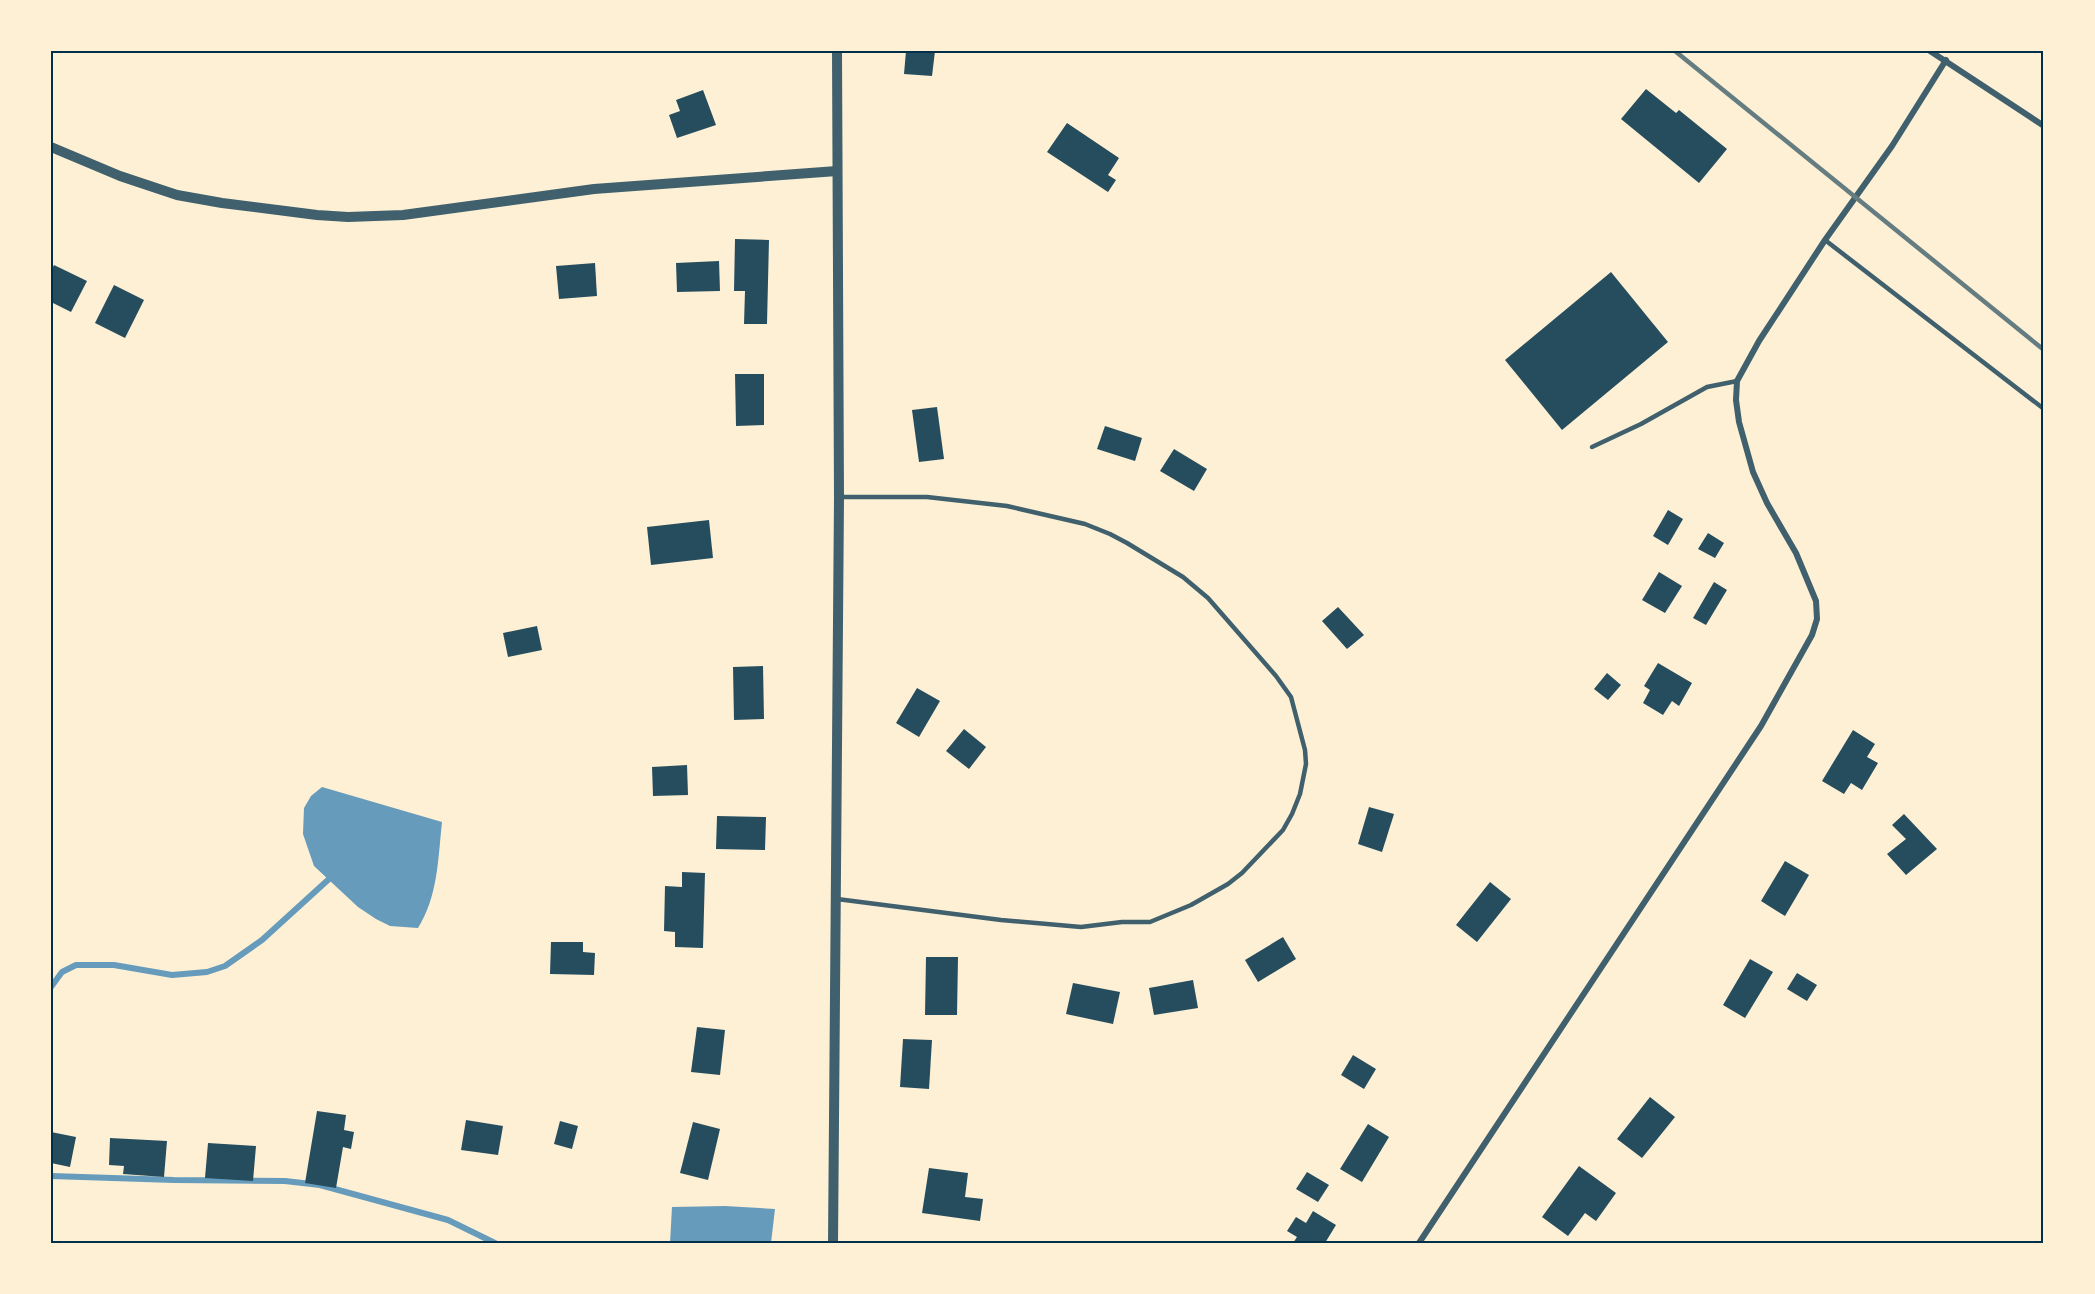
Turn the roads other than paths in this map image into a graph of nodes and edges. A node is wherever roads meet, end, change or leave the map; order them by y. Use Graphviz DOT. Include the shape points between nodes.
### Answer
graph roads {
  1 [pos="837,51"];
  2 [pos="1930,51"];
  3 [pos="1946,60"];
  4 [pos="2044,126"];
  5 [pos="51,147"];
  6 [pos="837,171"];
  7 [pos="1825,240"];
  8 [pos="1737,381"];
  9 [pos="2044,409"];
  10 [pos="1592,447"];
  11 [pos="839,497"];
  12 [pos="837,899"];
  13 [pos="833,1243"];
  14 [pos="1419,1243"];
  1 -- 6 [label="street"];
  2 -- 3 [label="street"];
  3 -- 4 [label="street"];
  3 -- 7 [label="street" via="1892,147"];
  5 -- 6 [label="street" via="177,195 348,217 403,215 594,189"];
  6 -- 11 [label="street"];
  7 -- 8 [label="street"];
  7 -- 9 [label="lane"];
  8 -- 10 [label="lane" via="1707,387"];
  8 -- 14 [label="street" via="1739,422 1751,466 1816,601 1817,619 1812,635 1761,726"];
  11 -- 12 [label="street"];
  11 -- 12 [label="lane" via="927,497 1007,506 1085,524 1127,543 1184,577 1208,598 1276,676 1291,697 1306,764 1300,794 1283,830 1242,873 1191,905 1150,921 1081,927"];
  12 -- 13 [label="street"];
}
